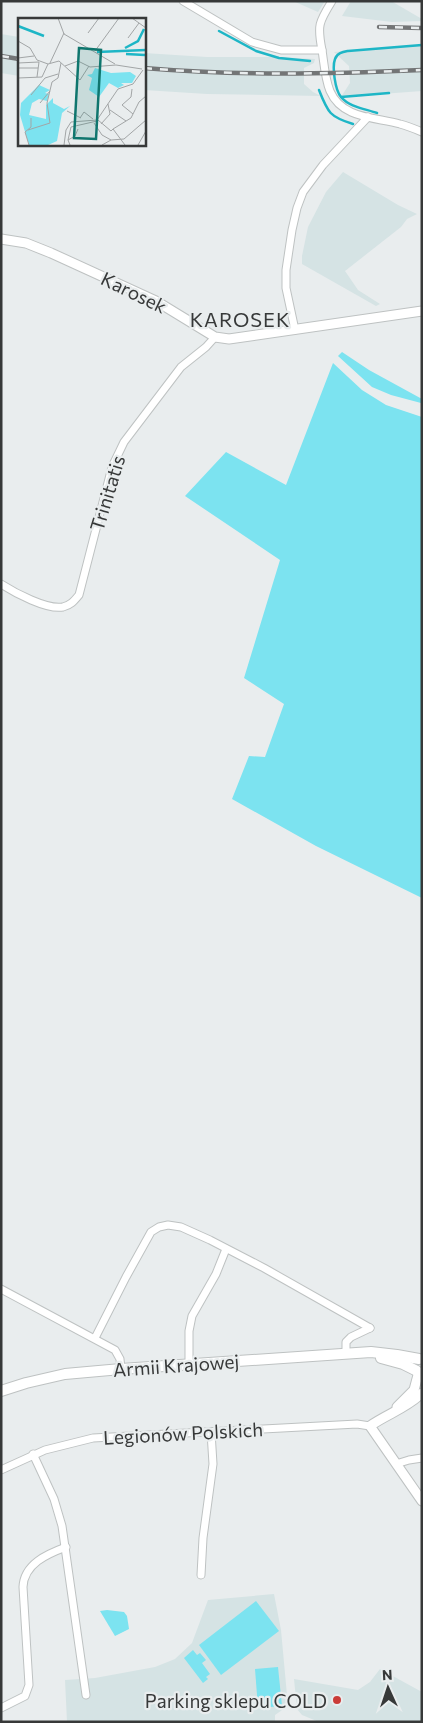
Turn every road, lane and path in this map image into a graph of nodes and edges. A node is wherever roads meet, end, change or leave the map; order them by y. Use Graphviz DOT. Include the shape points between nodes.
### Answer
graph roads {
  1 [pos="183,1"];
  2 [pos="332,1"];
  3 [pos="322,50"];
  4 [pos="368,117"];
  5 [pos="422,132"];
  6 [pos="1,239"];
  7 [pos="422,312"];
  8 [pos="295,330"];
  9 [pos="215,337"];
  10 [pos="1,584"];
  11 [pos="226,1249"];
  12 [pos="1,1288"];
  13 [pos="95,1338"];
  14 [pos="350,1354"];
  15 [pos="420,1358"];
  16 [pos="189,1364"];
  17 [pos="121,1369"];
  18 [pos="419,1375"];
  19 [pos="1,1392"];
  20 [pos="422,1393"];
  21 [pos="390,1413"];
  22 [pos="370,1426"];
  23 [pos="211,1432"];
  24 [pos="33,1454"];
  25 [pos="422,1458"];
  26 [pos="396,1464"];
  27 [pos="1,1470"];
  28 [pos="422,1501"];
  29 [pos="66,1548"];
  30 [pos="201,1575"];
  31 [pos="86,1695"];
  32 [pos="1,1708"];
  1 -- 3 [label="street" via="252,42 281,50"];
  2 -- 3 [label="street" via="318,31"];
  3 -- 4 [label="street" via="328,84 335,100 348,111"];
  4 -- 5 [label="street"];
  4 -- 8 [label="street" via="323,165 303,192 297,208 286,270 286,288"];
  6 -- 9 [label="street, Karosek" via="26,243 60,257 156,302"];
  7 -- 8 [label="street, Karosek"];
  8 -- 9 [label="street, Karosek" via="229,339"];
  9 -- 10 [label="street, Trinitatis" via="181,367 124,442 112,467 79,596 62,607 50,607"];
  11 -- 13 [label="street" via="181,1227 158,1227 130,1269"];
  11 -- 14 [label="street" via="370,1328 346,1342"];
  11 -- 16 [label="street" via="192,1316"];
  12 -- 13 [label="street"];
  13 -- 17 [label="street" via="115,1350"];
  14 -- 15 [label="main road, Armii Krajowej" via="371,1352"];
  14 -- 16 [label="main road, Armii Krajowej"];
  14 -- 18 [label="main road, Armii Krajowej" via="394,1361"];
  15 -- 18 [label="main road"];
  16 -- 17 [label="main road, Armii Krajowej"];
  17 -- 19 [label="main road, Armii Krajowej" via="55,1376"];
  18 -- 21 [label="street" via="413,1392"];
  20 -- 21 [label="street" via="409,1405"];
  21 -- 22 [label="street"];
  22 -- 23 [label="street, Legionów Polskich"];
  22 -- 26 [label="street"];
  23 -- 24 [label="street, Legionów Polskich" via="93,1438"];
  23 -- 30 [label="street" via="213,1464"];
  24 -- 27 [label="street, Legionów Polskich"];
  24 -- 29 [label="street" via="58,1510"];
  25 -- 26 [label="street"];
  26 -- 28 [label="street"];
  29 -- 31 [label="street"];
  29 -- 32 [label="street" via="43,1558 26,1574 23,1587 28,1685 25,1696"];
}
